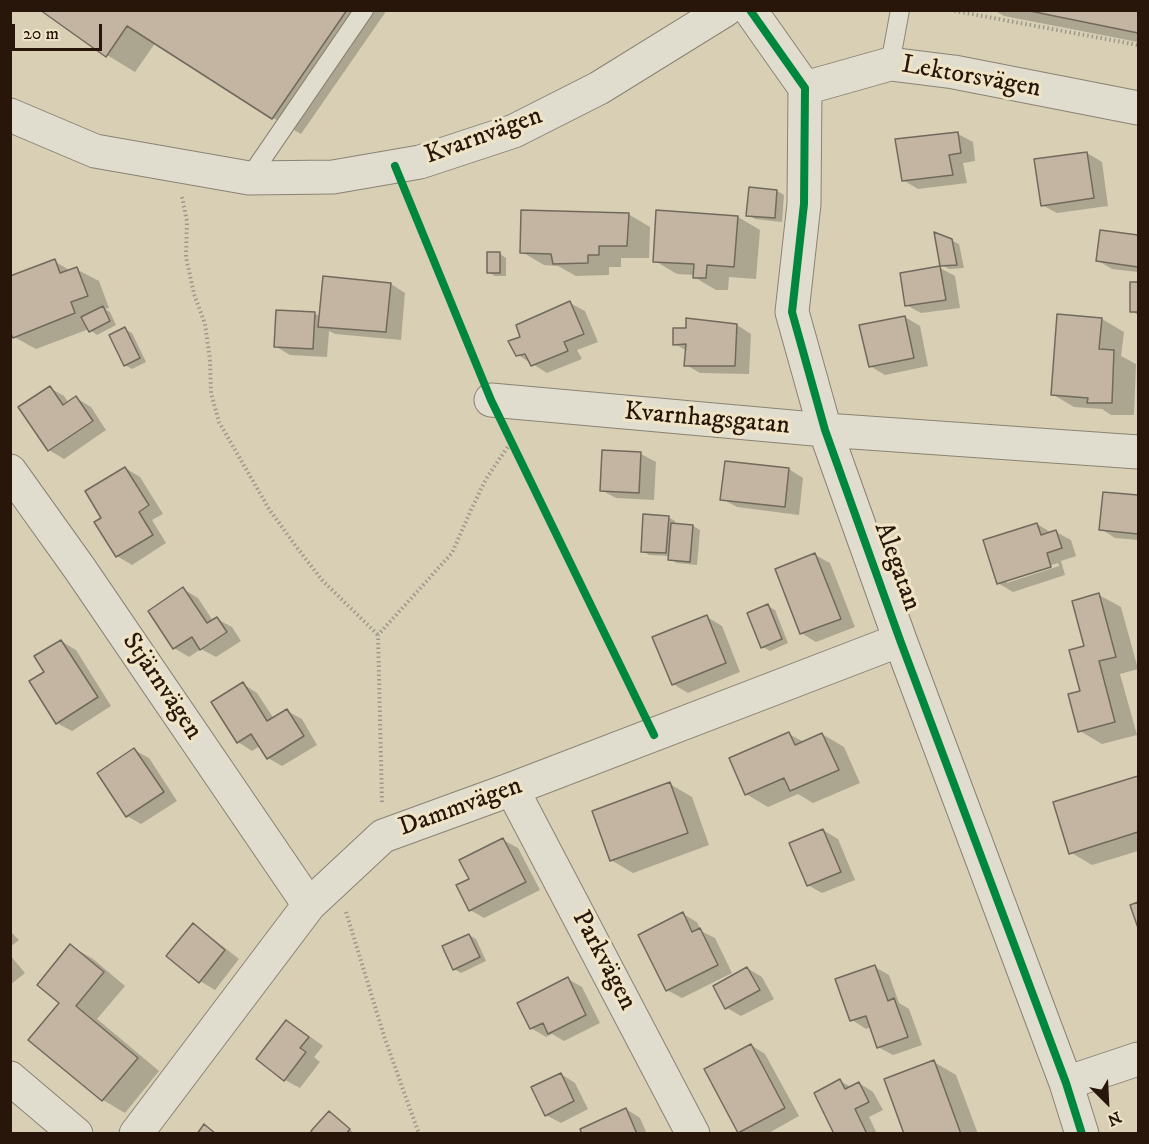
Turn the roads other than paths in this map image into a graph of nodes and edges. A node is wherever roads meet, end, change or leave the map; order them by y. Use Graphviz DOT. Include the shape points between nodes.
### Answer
graph roads {
  1 [pos="364,10"];
  2 [pos="725,10"];
  3 [pos="750,10"];
  4 [pos="900,10"];
  5 [pos="890,64"];
  6 [pos="805,88"];
  7 [pos="1138,108"];
  8 [pos="10,115"];
  9 [pos="249,178"];
  10 [pos="491,400"];
  11 [pos="825,430"];
  12 [pos="1138,452"];
  13 [pos="10,471"];
  14 [pos="900,640"];
  15 [pos="512,789"];
  16 [pos="309,905"];
  17 [pos="1138,1059"];
  18 [pos="10,1078"];
  19 [pos="1066,1083"];
  20 [pos="76,1134"];
  21 [pos="136,1134"];
  22 [pos="693,1134"];
  23 [pos="1082,1134"];
  1 -- 9 [label="lane"];
  2 -- 9 [label="street, Kvarnvägen" via="599,88 514,131 420,162 333,177"];
  3 -- 6 [label="street"];
  4 -- 5 [label="lane"];
  5 -- 6 [label="street, Lektorsvägen"];
  5 -- 7 [label="street, Lektorsvägen" via="954,72"];
  6 -- 11 [label="street, Alegatan" via="804,204 792,312"];
  8 -- 9 [label="street, Kvarnvägen" via="95,151"];
  10 -- 11 [label="street, Kvarnhagsgatan"];
  11 -- 12 [label="street, Kvarnhagsgatan"];
  11 -- 14 [label="street, Alegatan"];
  13 -- 16 [label="street, Stjärnvägen"];
  14 -- 15 [label="street, Dammvägen"];
  14 -- 19 [label="street, Alegatan"];
  15 -- 16 [label="street, Dammvägen" via="382,837"];
  15 -- 22 [label="street, Parkvägen"];
  16 -- 21 [label="street, Dammvägen"];
  17 -- 19 [label="street"];
  18 -- 20 [label="street"];
  19 -- 23 [label="street, Alegatan"];
}
